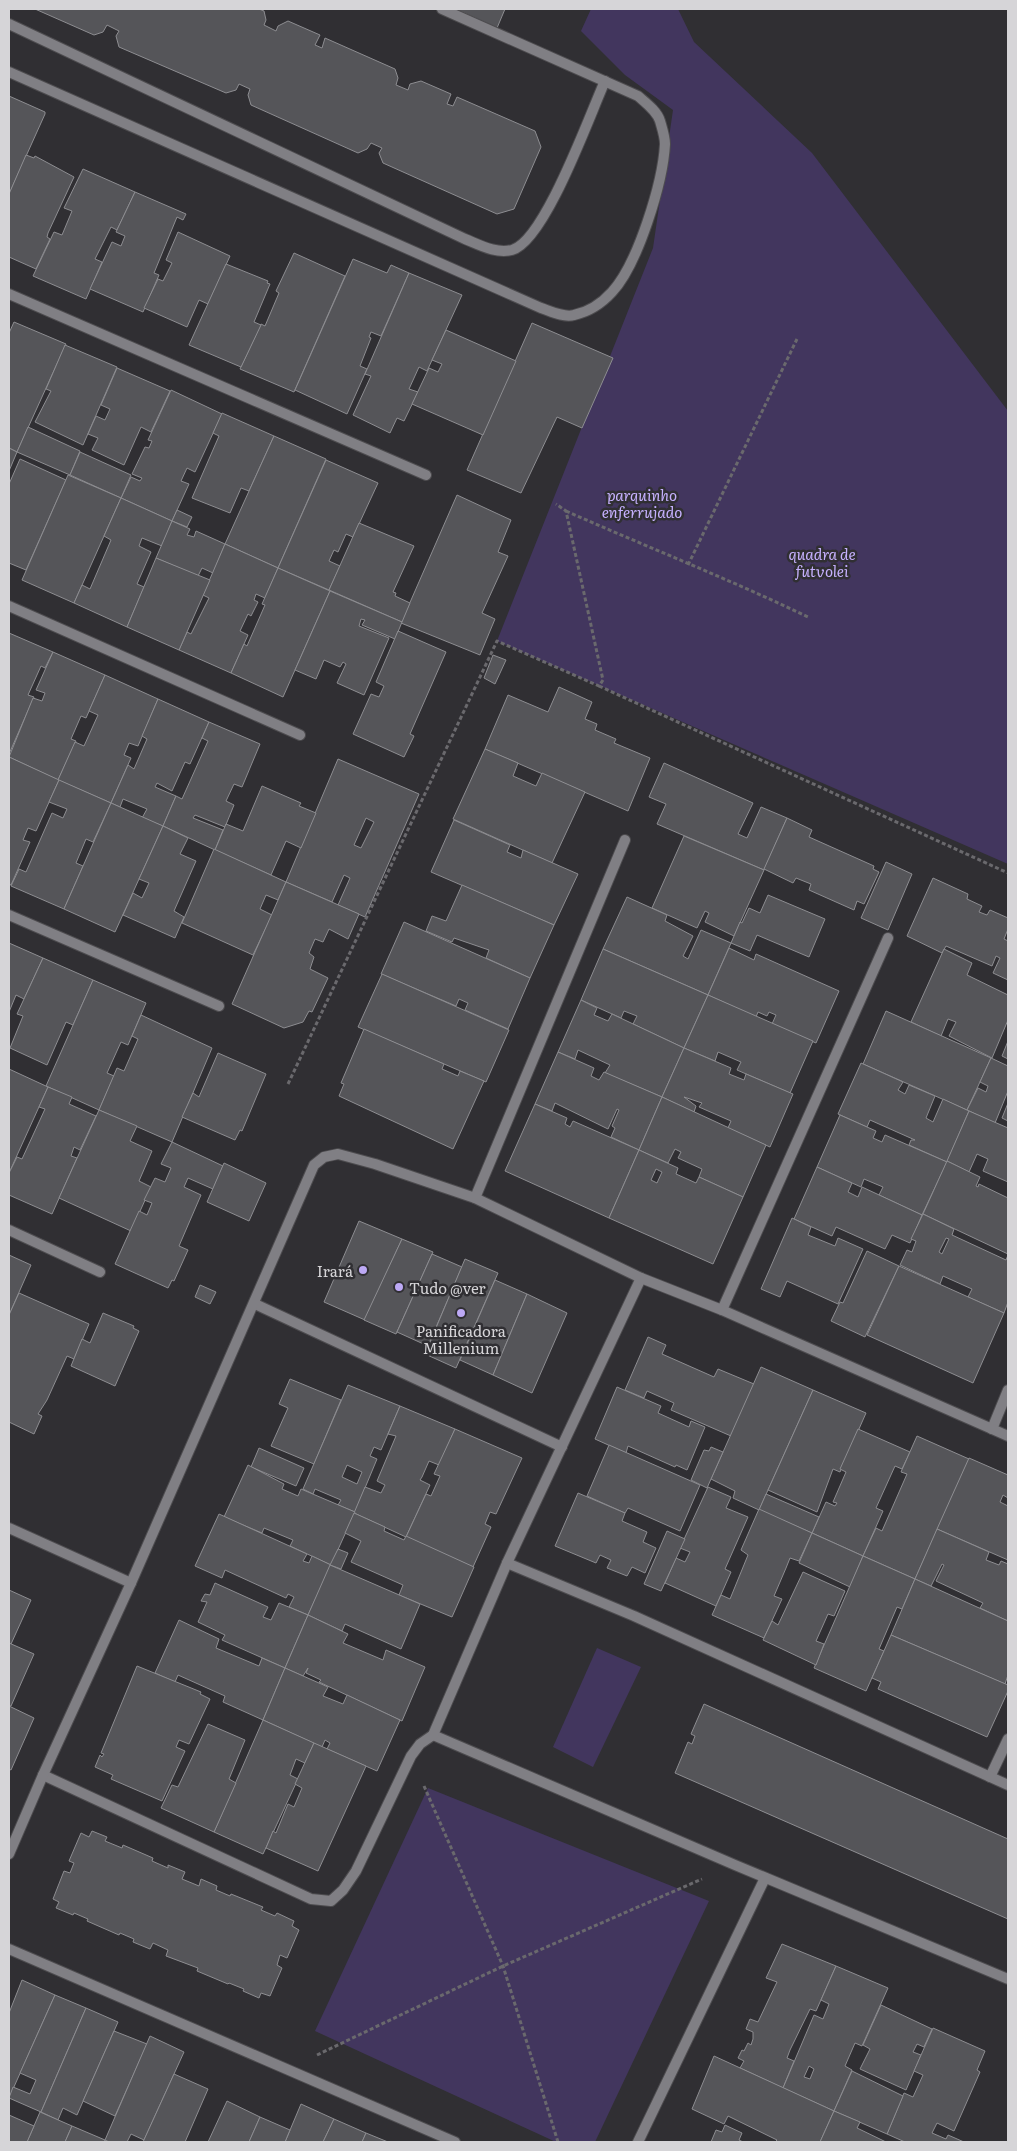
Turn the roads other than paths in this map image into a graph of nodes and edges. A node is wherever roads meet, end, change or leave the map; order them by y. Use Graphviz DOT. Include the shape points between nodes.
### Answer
graph roads {
  1 [pos="442,9"];
  2 [pos="9,24"];
  3 [pos="9,72"];
  4 [pos="605,81"];
  5 [pos="9,294"];
  6 [pos="426,475"];
  7 [pos="9,606"];
  8 [pos="300,735"];
  9 [pos="625,840"];
  10 [pos="9,914"];
  11 [pos="888,938"];
  12 [pos="219,1006"];
  13 [pos="475,1198"];
  14 [pos="9,1230"];
  15 [pos="100,1272"];
  16 [pos="642,1278"];
  17 [pos="255,1304"];
  18 [pos="722,1310"];
  19 [pos="1008,1390"];
  20 [pos="992,1429"];
  21 [pos="1008,1436"];
  22 [pos="562,1447"];
  23 [pos="9,1528"];
  24 [pos="507,1563"];
  25 [pos="131,1583"];
  26 [pos="433,1735"];
  27 [pos="1008,1739"];
  28 [pos="43,1775"];
  29 [pos="990,1777"];
  30 [pos="1008,1785"];
  31 [pos="9,1854"];
  32 [pos="765,1878"];
  33 [pos="9,1949"];
  34 [pos="1008,1980"];
  35 [pos="455,2142"];
  36 [pos="638,2142"];
  1 -- 4 [label="street"];
  2 -- 4 [label="street" via="498,252 514,250 526,241 552,203"];
  3 -- 4 [label="street" via="541,308 572,316 593,308 612,293 623,278 654,200 662,166 665,141 660,119 638,96"];
  5 -- 6 [label="street"];
  7 -- 8 [label="street"];
  9 -- 13 [label="street"];
  10 -- 12 [label="street"];
  11 -- 18 [label="street"];
  13 -- 16 [label="street"];
  13 -- 17 [label="street" via="348,1156 324,1157 314,1165"];
  14 -- 15 [label="street"];
  16 -- 18 [label="street"];
  16 -- 22 [label="street"];
  17 -- 22 [label="street"];
  17 -- 25 [label="street"];
  18 -- 20 [label="street"];
  19 -- 20 [label="street"];
  20 -- 21 [label="street"];
  22 -- 24 [label="street"];
  23 -- 25 [label="street"];
  24 -- 26 [label="street"];
  24 -- 29 [label="street" via="634,1616"];
  25 -- 28 [label="street"];
  26 -- 28 [label="street" via="410,1756 356,1872 331,1901 310,1899"];
  26 -- 32 [label="street"];
  27 -- 29 [label="street"];
  28 -- 31 [label="street"];
  29 -- 30 [label="street"];
  32 -- 34 [label="street"];
  32 -- 36 [label="street"];
  33 -- 35 [label="street"];
}
